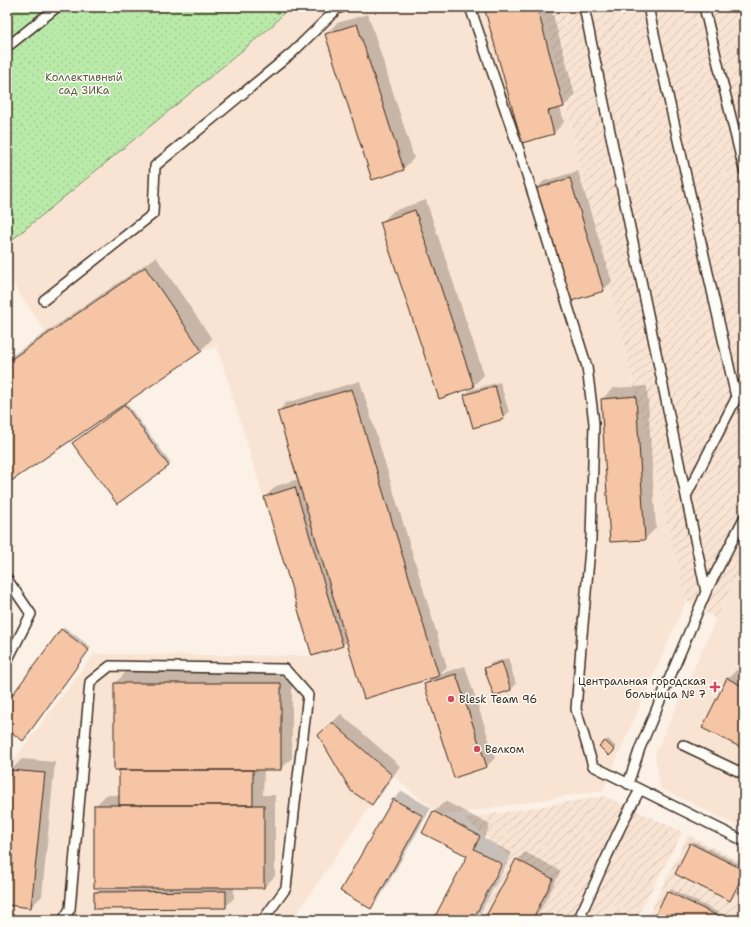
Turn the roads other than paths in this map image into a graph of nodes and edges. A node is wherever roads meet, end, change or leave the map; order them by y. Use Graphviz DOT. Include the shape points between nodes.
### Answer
graph roads {
  1 [pos="57,7"];
  2 [pos="342,7"];
  3 [pos="470,7"];
  4 [pos="584,7"];
  5 [pos="648,7"];
  6 [pos="704,7"];
  7 [pos="7,47"];
  8 [pos="744,170"];
  9 [pos="44,300"];
  10 [pos="744,382"];
  11 [pos="736,397"];
  12 [pos="686,496"];
  13 [pos="744,518"];
  14 [pos="7,579"];
  15 [pos="706,592"];
  16 [pos="7,661"];
  17 [pos="683,745"];
  18 [pos="744,774"];
  19 [pos="628,784"];
  20 [pos="640,790"];
  21 [pos="744,841"];
  22 [pos="63,920"];
  23 [pos="263,920"];
  24 [pos="578,920"];
  1 -- 7 [label="lane"];
  2 -- 9 [label="lane" via="292,53 155,166 152,214"];
  3 -- 19 [label="lane" via="520,153 587,367 594,423 591,539 576,709 593,766"];
  4 -- 12 [label="lane"];
  5 -- 11 [label="lane"];
  6 -- 8 [label="lane"];
  10 -- 11 [label="lane"];
  11 -- 12 [label="lane"];
  12 -- 15 [label="lane"];
  13 -- 15 [label="lane"];
  14 -- 16 [label="lane" via="31,614"];
  15 -- 19 [label="lane" via="640,748"];
  17 -- 18 [label="lane"];
  19 -- 20 [label="lane"];
  20 -- 21 [label="lane"];
  20 -- 24 [label="lane"];
  22 -- 23 [label="lane" via="70,909 90,682 110,666 285,669 308,695 286,888"];
}
